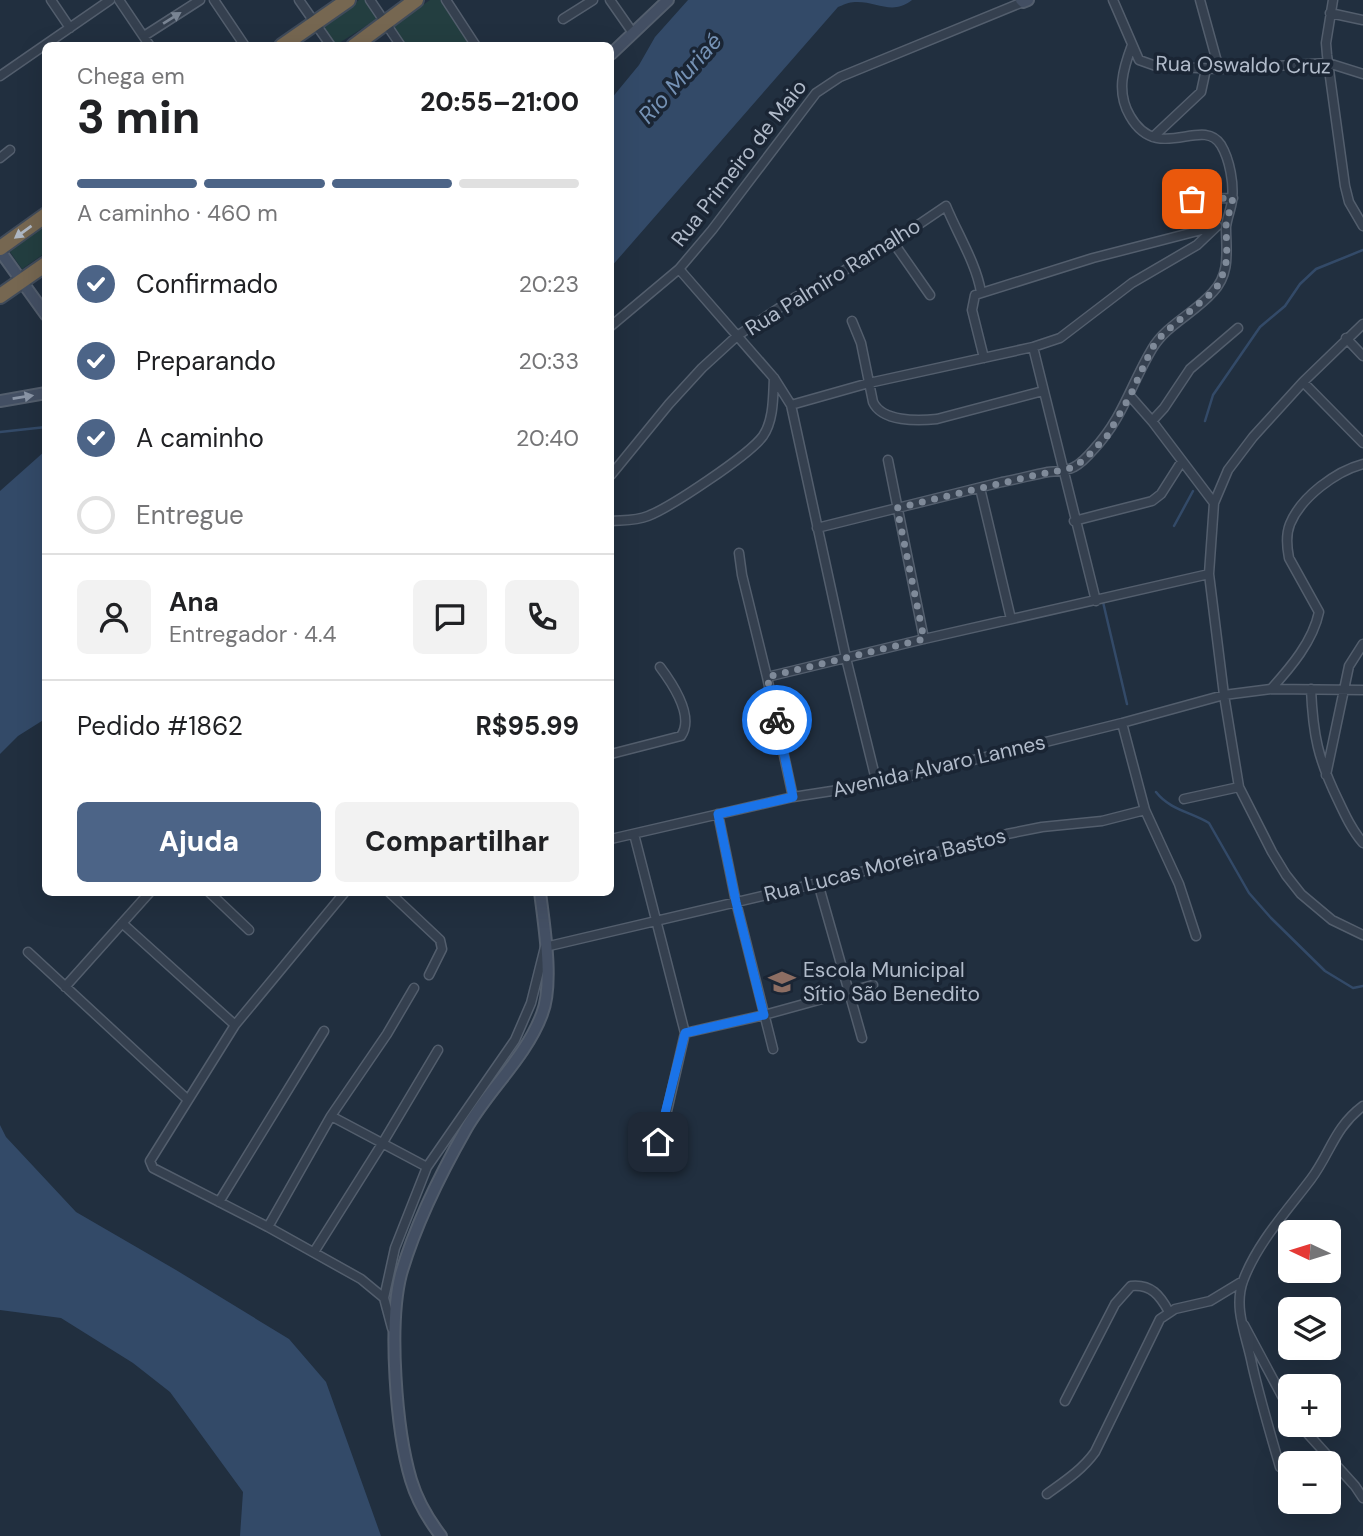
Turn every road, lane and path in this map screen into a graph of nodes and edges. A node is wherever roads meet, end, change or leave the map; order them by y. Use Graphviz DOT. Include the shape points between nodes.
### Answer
graph roads {
  1 [pos="51,0"];
  2 [pos="110,0"];
  3 [pos="119,0"];
  4 [pos="200,0"];
  5 [pos="214,0"];
  6 [pos="299,0"];
  7 [pos="348,0"];
  8 [pos="370,0"];
  9 [pos="416,0"];
  10 [pos="446,0"];
  11 [pos="593,0"];
  12 [pos="610,0"];
  13 [pos="668,0"];
  14 [pos="1113,0"];
  15 [pos="1200,0"];
  16 [pos="1333,0"];
  17 [pos="1024,1"];
  18 [pos="1331,13"];
  19 [pos="563,19"];
  20 [pos="1363,20"];
  21 [pos="386,22"];
  22 [pos="315,23"];
  23 [pos="70,28"];
  24 [pos="633,33"];
  25 [pos="144,36"];
  26 [pos="50,42"];
  27 [pos="148,42"];
  28 [pos="242,42"];
  29 [pos="288,42"];
  30 [pos="328,42"];
  31 [pos="359,42"];
  32 [pos="398,42"];
  33 [pos="474,42"];
  34 [pos="1132,45"];
  35 [pos="42,47"];
  36 [pos="614,51"];
  37 [pos="1328,64"];
  38 [pos="1206,69"];
  39 [pos="1219,69"];
  40 [pos="1363,74"];
  41 [pos="0,76"];
  42 [pos="1153,137"];
  43 [pos="10,150"];
  44 [pos="0,158"];
  45 [pos="1233,198"];
  46 [pos="1192,199"];
  47 [pos="42,218"];
  48 [pos="1362,220"];
  49 [pos="1226,224"];
  50 [pos="1217,226"];
  51 [pos="893,242"];
  52 [pos="0,250"];
  53 [pos="42,267"];
  54 [pos="679,269"];
  55 [pos="21,282"];
  56 [pos="981,292"];
  57 [pos="930,295"];
  58 [pos="0,296"];
  59 [pos="42,310"];
  60 [pos="852,321"];
  61 [pos="614,323"];
  62 [pos="1363,324"];
  63 [pos="1238,328"];
  64 [pos="737,336"];
  65 [pos="1346,338"];
  66 [pos="1033,347"];
  67 [pos="1363,356"];
  68 [pos="984,358"];
  69 [pos="774,378"];
  70 [pos="1303,382"];
  71 [pos="869,383"];
  72 [pos="1043,391"];
  73 [pos="42,394"];
  74 [pos="1130,396"];
  75 [pos="0,401"];
  76 [pos="791,405"];
  77 [pos="1152,421"];
  78 [pos="1363,443"];
  79 [pos="888,460"];
  80 [pos="1182,461"];
  81 [pos="1363,464"];
  82 [pos="1063,470"];
  83 [pos="614,471"];
  84 [pos="980,488"];
  85 [pos="1214,503"];
  86 [pos="897,508"];
  87 [pos="614,521"];
  88 [pos="1074,521"];
  89 [pos="817,528"];
  90 [pos="739,552"];
  91 [pos="1209,574"];
  92 [pos="1096,601"];
  93 [pos="1012,619"];
  94 [pos="924,639"];
  95 [pos="1363,644"];
  96 [pos="846,658"];
  97 [pos="660,667"];
  98 [pos="767,677"];
  99 [pos="1271,690"];
  100 [pos="1311,690"];
  101 [pos="1343,690"];
  102 [pos="1363,690"];
  103 [pos="1224,695"];
  104 [pos="1122,723"];
  105 [pos="614,753"];
  106 [pos="1326,776"];
  107 [pos="877,784"];
  108 [pos="1239,787"];
  109 [pos="793,797"];
  110 [pos="1184,799"];
  111 [pos="1145,810"];
  112 [pos="718,814"];
  113 [pos="635,834"];
  114 [pos="614,838"];
  115 [pos="1363,843"];
  116 [pos="818,883"];
  117 [pos="146,896"];
  118 [pos="213,896"];
  119 [pos="342,896"];
  120 [pos="393,896"];
  121 [pos="540,896"];
  122 [pos="736,902"];
  123 [pos="657,921"];
  124 [pos="122,923"];
  125 [pos="249,930"];
  126 [pos="1363,935"];
  127 [pos="1196,936"];
  128 [pos="545,947"];
  129 [pos="29,952"];
  130 [pos="429,975"];
  131 [pos="873,985"];
  132 [pos="65,987"];
  133 [pos="414,988"];
  134 [pos="848,991"];
  135 [pos="764,1015"];
  136 [pos="234,1025"];
  137 [pos="324,1031"];
  138 [pos="685,1033"];
  139 [pos="862,1038"];
  140 [pos="773,1049"];
  141 [pos="438,1051"];
  142 [pos="188,1100"];
  143 [pos="1363,1106"];
  144 [pos="331,1116"];
  145 [pos="382,1144"];
  146 [pos="650,1165"];
  147 [pos="427,1167"];
  148 [pos="219,1202"];
  149 [pos="268,1227"];
  150 [pos="314,1252"];
  151 [pos="1243,1280"];
  152 [pos="384,1298"];
  153 [pos="1169,1312"];
  154 [pos="1242,1323"];
  155 [pos="395,1341"];
  156 [pos="1278,1387"];
  157 [pos="1065,1401"];
  158 [pos="1311,1437"];
  159 [pos="1278,1460"];
  160 [pos="1047,1494"];
  161 [pos="1363,1498"];
  162 [pos="441,1536"];
  1 -- 23 [label="street"];
  2 -- 23 [label="street"];
  3 -- 25 [label="street"];
  25 -- 4 [label="street, one-way"];
  5 -- 28 [label="street"];
  6 -- 22 [label="street"];
  7 -- 22 [label="highway"];
  8 -- 21 [label="street"];
  9 -- 21 [label="highway"];
  10 -- 33 [label="street"];
  11 -- 19 [label="street"];
  12 -- 24 [label="street"];
  13 -- 24 [label="street"];
  14 -- 34 [label="street"];
  15 -- 39 [label="street"];
  16 -- 18 [label="street"];
  17 -- 54 [label="street, Rua Primeiro de Maio" via="840,78 816,93"];
  18 -- 20 [label="street"];
  18 -- 37 [label="street"];
  21 -- 31 [label="highway"];
  21 -- 32 [label="street"];
  22 -- 29 [label="highway"];
  22 -- 30 [label="street"];
  23 -- 26 [label="street"];
  24 -- 36 [label="street"];
  25 -- 27 [label="street"];
  34 -- 38 [label="street, Rua Oswaldo Cruz" via="1145,63"];
  34 -- 42 [label="street" via="1125,65 1122,103 1144,135"];
  35 -- 41 [label="street"];
  37 -- 39 [label="street, Rua Oswaldo Cruz"];
  37 -- 40 [label="street, Rua Oswaldo Cruz"];
  37 -- 48 [label="street" via="1345,186 1349,202"];
  38 -- 39 [label="street, Rua Oswaldo Cruz"];
  38 -- 42 [label="street" via="1201,92"];
  42 -- 45 [label="street" via="1213,136 1227,160"];
  43 -- 44 [label="street"];
  45 -- 46 [label="street"];
  45 -- 49 [label="street"];
  47 -- 52 [label="highway, one-way"];
  49 -- 50 [label="street"];
  49 -- 74 [label="street" via="1227,259 1221,280 1207,299 1152,348"];
  50 -- 56 [label="street"];
  50 -- 66 [label="street" via="1197,245 1120,292 1075,329"];
  51 -- 56 [label="street, Rua Palmiro Ramalho" via="946,206 978,272"];
  51 -- 57 [label="street"];
  51 -- 64 [label="street, Rua Palmiro Ramalho"];
  52 -- 55 [label="street"];
  53 -- 55 [label="highway"];
  54 -- 61 [label="street, Rua Primeiro de Maio"];
  54 -- 64 [label="street"];
  55 -- 58 [label="highway"];
  55 -- 59 [label="street"];
  56 -- 68 [label="street" via="975,295 972,310"];
  60 -- 71 [label="street"];
  62 -- 65 [label="street"];
  63 -- 77 [label="street" via="1189,369"];
  64 -- 69 [label="street"];
  64 -- 83 [label="street, Rua Palmiro Ramalho" via="686,386"];
  65 -- 67 [label="street"];
  65 -- 70 [label="street"];
  66 -- 68 [label="street"];
  66 -- 72 [label="street"];
  68 -- 71 [label="street"];
  69 -- 76 [label="street"];
  69 -- 87 [label="street" via="769,424 755,445 651,515"];
  70 -- 78 [label="street"];
  70 -- 85 [label="street" via="1228,470"];
  71 -- 72 [label="street" via="878,411 924,421"];
  71 -- 76 [label="street"];
  72 -- 82 [label="street"];
  75 -- 73 [label="street, one-way"];
  74 -- 77 [label="street"];
  74 -- 82 [label="street" via="1107,436 1080,463"];
  76 -- 89 [label="street"];
  77 -- 80 [label="street"];
  79 -- 86 [label="street"];
  80 -- 85 [label="street"];
  80 -- 88 [label="street" via="1152,501"];
  81 -- 99 [label="street" via="1336,476 1314,494 1290,525 1289,558 1318,612 1315,629"];
  82 -- 84 [label="street"];
  82 -- 88 [label="street"];
  84 -- 86 [label="street"];
  84 -- 93 [label="street"];
  85 -- 91 [label="street"];
  86 -- 89 [label="street"];
  86 -- 94 [label="street"];
  88 -- 92 [label="street"];
  89 -- 96 [label="street"];
  90 -- 98 [label="street"];
  91 -- 92 [label="street"];
  91 -- 103 [label="street"];
  92 -- 93 [label="street"];
  93 -- 94 [label="street"];
  94 -- 96 [label="street"];
  95 -- 101 [label="street" via="1349,666"];
  96 -- 98 [label="street"];
  96 -- 107 [label="street"];
  97 -- 105 [label="street" via="677,692 685,731 681,736"];
  98 -- 109 [label="street"];
  99 -- 100 [label="street, Avenida Alvaro Lannes"];
  99 -- 103 [label="street, Avenida Alvaro Lannes"];
  100 -- 101 [label="street, Avenida Alvaro Lannes"];
  100 -- 106 [label="street" via="1314,736"];
  101 -- 102 [label="street, Avenida Alvaro Lannes"];
  101 -- 106 [label="street"];
  103 -- 104 [label="street, Avenida Alvaro Lannes"];
  103 -- 108 [label="street"];
  104 -- 107 [label="street, Avenida Alvaro Lannes"];
  104 -- 111 [label="street"];
  106 -- 115 [label="street"];
  107 -- 109 [label="street, Avenida Alvaro Lannes"];
  108 -- 110 [label="street"];
  108 -- 126 [label="street" via="1272,852 1301,894 1332,920"];
  109 -- 112 [label="street, Avenida Alvaro Lannes"];
  111 -- 116 [label="street, Rua Lucas Moreira Bastos" via="1007,834"];
  111 -- 127 [label="street" via="1179,884"];
  112 -- 113 [label="street, Avenida Alvaro Lannes"];
  112 -- 122 [label="street"];
  113 -- 114 [label="street, Avenida Alvaro Lannes"];
  113 -- 123 [label="street"];
  116 -- 122 [label="street, Rua Lucas Moreira Bastos"];
  116 -- 134 [label="street"];
  117 -- 124 [label="street"];
  118 -- 125 [label="street"];
  119 -- 136 [label="street"];
  120 -- 130 [label="street" via="440,940 442,949"];
  121 -- 128 [label="street"];
  122 -- 123 [label="street, Rua Lucas Moreira Bastos"];
  122 -- 135 [label="street"];
  123 -- 128 [label="street, Rua Lucas Moreira Bastos"];
  123 -- 138 [label="street"];
  124 -- 132 [label="street"];
  124 -- 136 [label="street"];
  128 -- 147 [label="street" via="531,1003 515,1040"];
  128 -- 155 [label="street" via="543,1013 521,1054 467,1127 413,1237 400,1277"];
  129 -- 132 [label="street"];
  131 -- 134 [label="street"];
  132 -- 142 [label="street"];
  133 -- 144 [label="street"];
  134 -- 135 [label="street"];
  134 -- 139 [label="street"];
  135 -- 138 [label="street"];
  135 -- 140 [label="street"];
  136 -- 142 [label="street"];
  137 -- 148 [label="street"];
  138 -- 146 [label="street"];
  141 -- 145 [label="street"];
  142 -- 148 [label="street" via="150,1157 153,1168"];
  143 -- 151 [label="street" via="1335,1135 1326,1156"];
  144 -- 145 [label="street"];
  144 -- 149 [label="street"];
  145 -- 147 [label="street"];
  145 -- 150 [label="street"];
  147 -- 152 [label="street" via="395,1248"];
  148 -- 149 [label="street"];
  149 -- 150 [label="street"];
  150 -- 152 [label="street"];
  151 -- 153 [label="street" via="1210,1301"];
  151 -- 154 [label="street"];
  152 -- 155 [label="street"];
  153 -- 157 [label="street" via="1148,1287 1125,1290"];
  153 -- 160 [label="street" via="1154,1330 1095,1452"];
  154 -- 156 [label="street"];
  154 -- 159 [label="street"];
  155 -- 162 [label="street" via="398,1408 411,1480"];
  158 -- 161 [label="street"];
}
